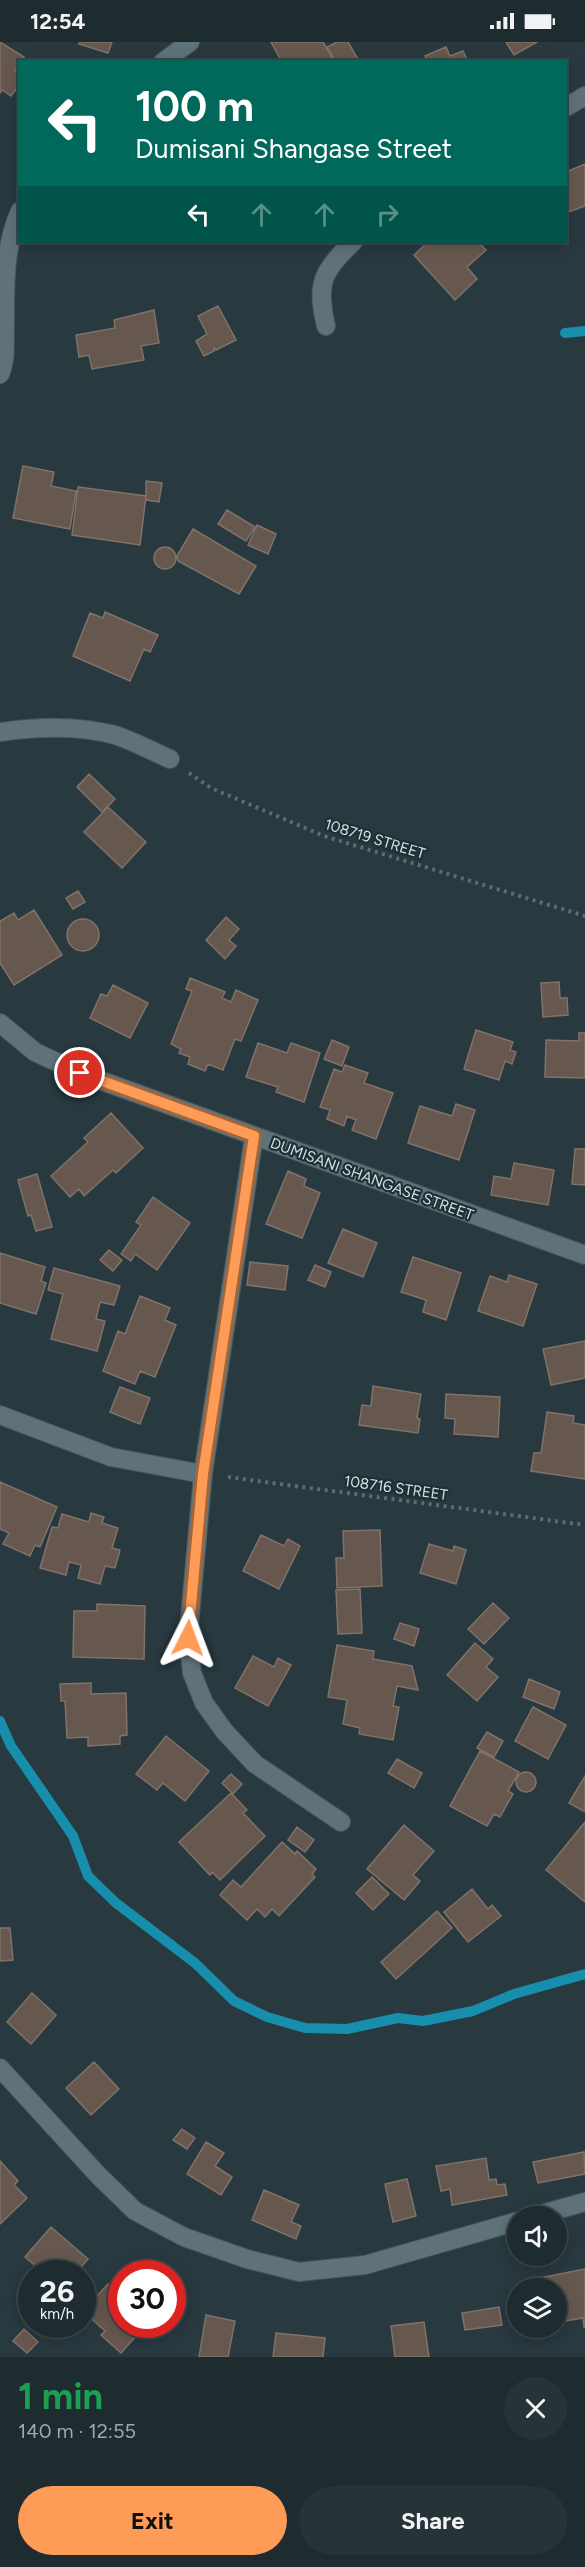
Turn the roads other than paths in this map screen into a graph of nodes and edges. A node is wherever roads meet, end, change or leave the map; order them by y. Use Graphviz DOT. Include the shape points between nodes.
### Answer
graph roads {
  1 [pos="190,42"];
  2 [pos="166,60"];
  3 [pos="585,96"];
  4 [pos="567,105"];
  5 [pos="18,215"];
  6 [pos="351,243"];
  7 [pos="326,326"];
  8 [pos="0,374"];
  9 [pos="0,732"];
  10 [pos="170,759"];
  11 [pos="0,1023"];
  12 [pos="254,1136"];
  13 [pos="585,1254"];
  14 [pos="0,1415"];
  15 [pos="203,1474"];
  16 [pos="341,1822"];
  17 [pos="0,2068"];
  18 [pos="585,2202"];
  19 [pos="567,2207"];
  20 [pos="507,2224"];
  1 -- 2 [label="street"];
  3 -- 4 [label="street"];
  5 -- 8 [label="street" via="10,232"];
  6 -- 7 [label="street" via="323,279 320,301"];
  9 -- 10 [label="street" via="73,728 115,735"];
  11 -- 12 [label="street, DUMISANI SHANGASE STREET" via="35,1052 80,1073"];
  12 -- 13 [label="street, DUMISANI SHANGASE STREET"];
  12 -- 15 [label="street"];
  14 -- 15 [label="street" via="111,1457"];
  15 -- 16 [label="street" via="188,1638 192,1673 204,1703 255,1764"];
  17 -- 20 [label="street" via="135,2211 184,2237 247,2259 299,2272 365,2265"];
  18 -- 19 [label="street"];
}
